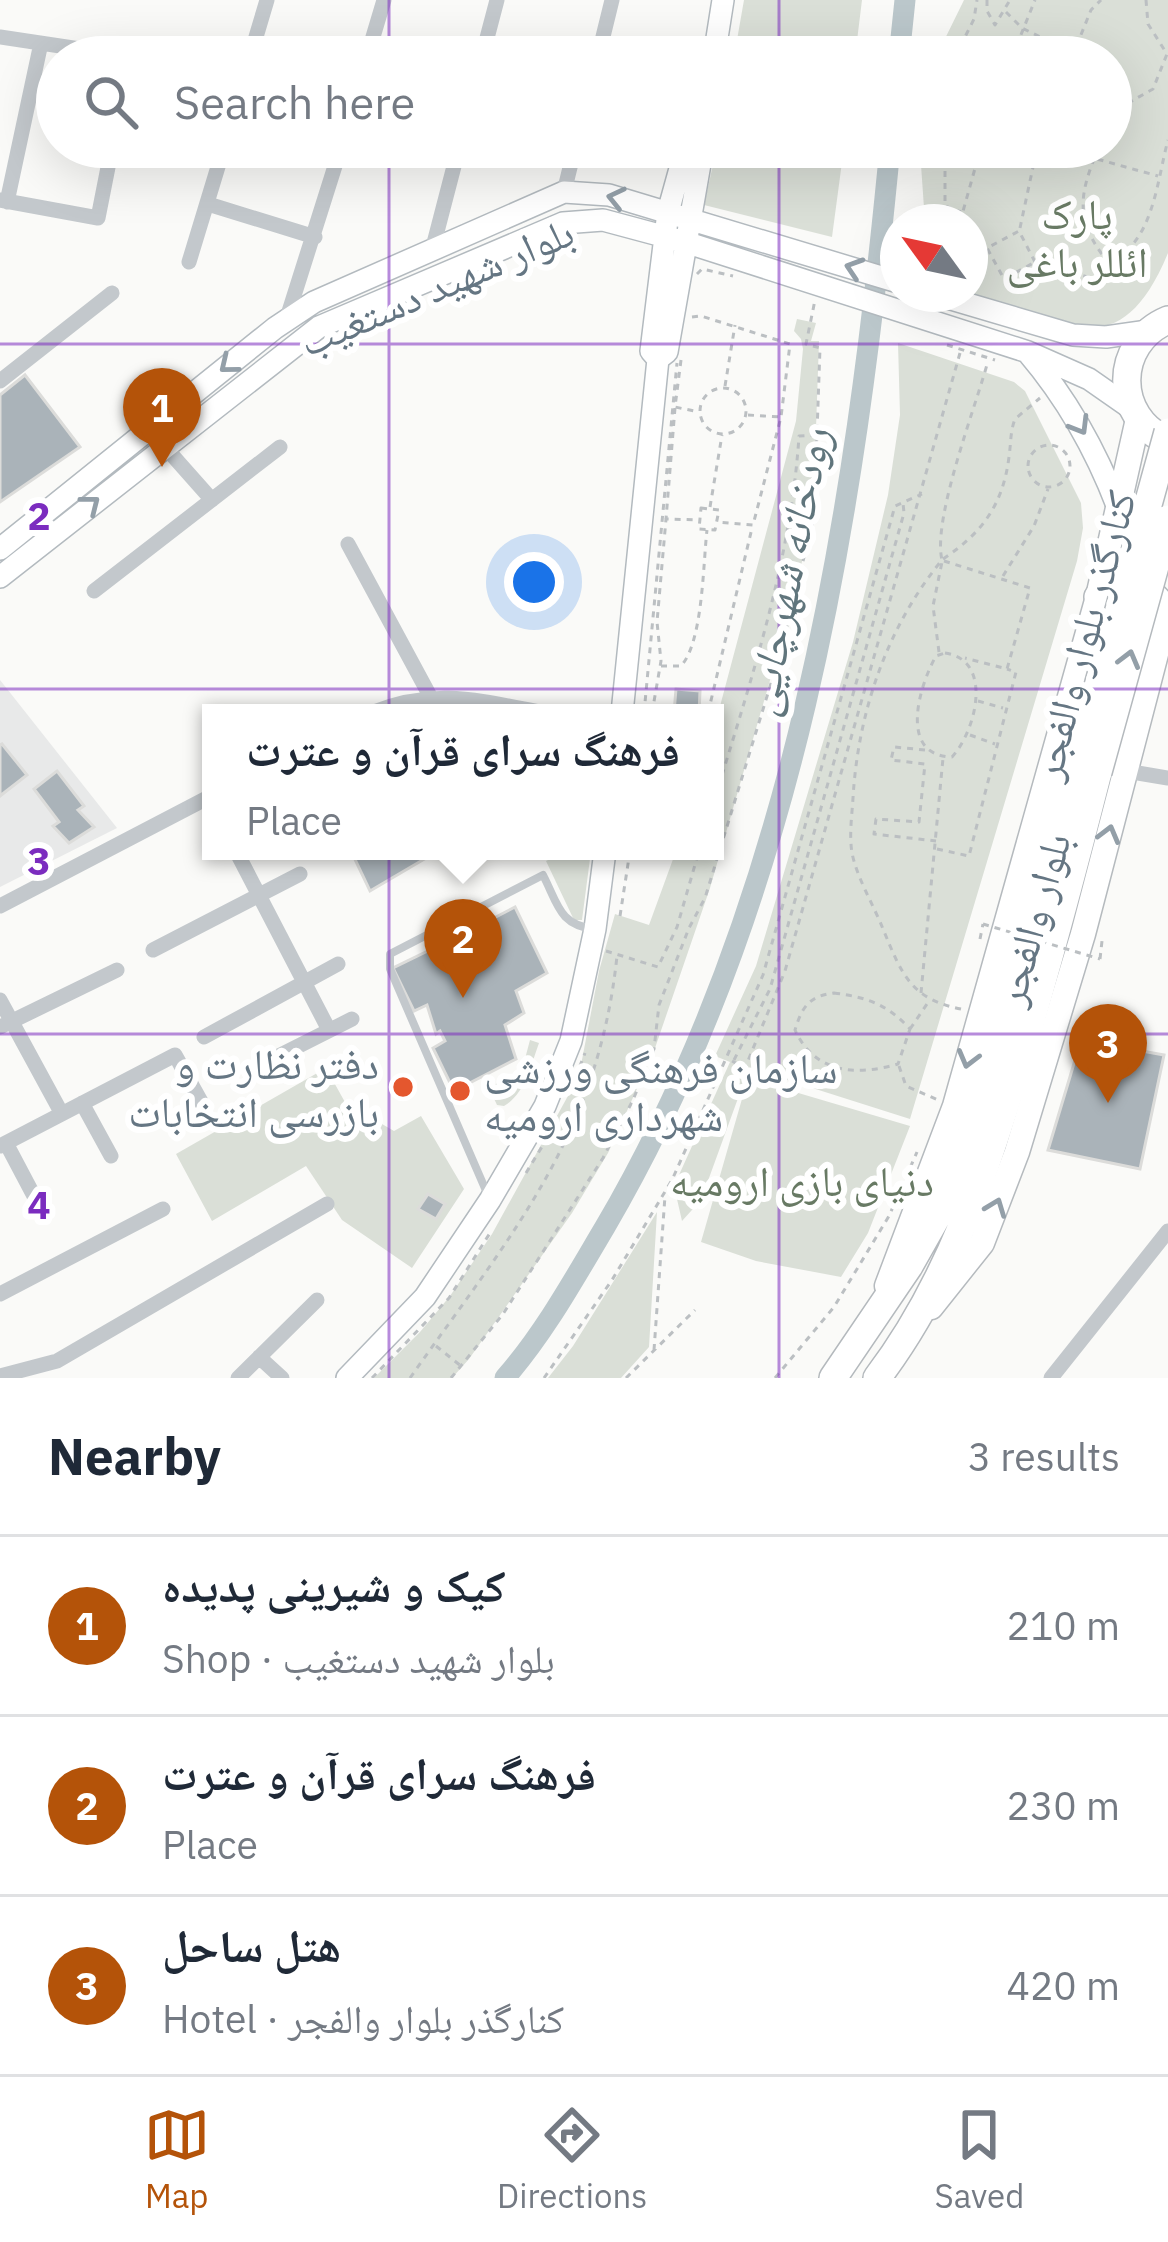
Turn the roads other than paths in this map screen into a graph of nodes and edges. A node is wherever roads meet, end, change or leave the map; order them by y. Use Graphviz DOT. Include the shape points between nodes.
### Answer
graph roads {
  1 [pos="267,0"];
  2 [pos="384,0"];
  3 [pos="497,0"];
  4 [pos="612,0"];
  5 [pos="717,2"];
  6 [pos="256,36"];
  7 [pos="373,36"];
  8 [pos="488,36"];
  9 [pos="603,36"];
  10 [pos="715,36"];
  11 [pos="0,37"];
  12 [pos="36,42"];
  13 [pos="36,64"];
  14 [pos="108,168"];
  15 [pos="218,168"];
  16 [pos="335,168"];
  17 [pos="454,168"];
  18 [pos="570,168"];
  19 [pos="684,168"];
  20 [pos="695,168"];
  21 [pos="564,192"];
  22 [pos="4,201"];
  23 [pos="208,204"];
  24 [pos="678,215"];
  25 [pos="315,237"];
  26 [pos="674,239"];
  27 [pos="433,247"];
  28 [pos="189,262"];
  29 [pos="880,276"];
  30 [pos="112,293"];
  31 [pos="988,311"];
  32 [pos="1161,320"];
  33 [pos="286,321"];
  34 [pos="1028,352"];
  35 [pos="0,381"];
  36 [pos="1135,414"];
  37 [pos="1168,437"];
  38 [pos="165,447"];
  39 [pos="280,447"];
  40 [pos="212,500"];
  41 [pos="1118,508"];
  42 [pos="1168,519"];
  43 [pos="348,544"];
  44 [pos="0,548"];
  45 [pos="0,577"];
  46 [pos="94,591"];
  47 [pos="1098,597"];
  48 [pos="1166,622"];
  49 [pos="430,696"];
  50 [pos="393,704"];
  51 [pos="484,704"];
  52 [pos="623,704"];
  53 [pos="1100,770"];
  54 [pos="1168,778"];
  55 [pos="202,803"];
  56 [pos="241,860"];
  57 [pos="604,860"];
  58 [pos="300,874"];
  59 [pos="259,896"];
  60 [pos="0,906"];
  61 [pos="600,940"];
  62 [pos="154,950"];
  63 [pos="338,964"];
  64 [pos="117,970"];
  65 [pos="305,984"];
  66 [pos="0,1000"];
  67 [pos="352,1019"];
  68 [pos="6,1024"];
  69 [pos="329,1030"];
  70 [pos="204,1037"];
  71 [pos="251,1070"];
  72 [pos="82,1103"];
  73 [pos="204,1107"];
  74 [pos="62,1114"];
  75 [pos="3,1144"];
  76 [pos="111,1156"];
  77 [pos="34,1196"];
  78 [pos="490,1200"];
  79 [pos="327,1204"];
  80 [pos="163,1209"];
  81 [pos="1168,1231"];
  82 [pos="0,1294"];
  83 [pos="317,1300"];
  84 [pos="870,1329"];
  85 [pos="260,1357"];
  86 [pos="0,1376"];
  87 [pos="238,1378"];
  88 [pos="282,1378"];
  89 [pos="346,1378"];
  90 [pos="833,1378"];
  91 [pos="877,1378"];
  92 [pos="1051,1378"];
  1 -- 6 [label="street"];
  2 -- 7 [label="street"];
  3 -- 8 [label="street"];
  4 -- 9 [label="street"];
  5 -- 10 [label="main road"];
  11 -- 12 [label="street"];
  13 -- 22 [label="street"];
  14 -- 22 [label="street" via="98,218"];
  15 -- 23 [label="street"];
  16 -- 25 [label="street"];
  17 -- 27 [label="street"];
  18 -- 21 [label="street"];
  19 -- 24 [label="main road"];
  20 -- 24 [label="main road"];
  24 -- 21 [label="main road, بلوار شهید دستغیب, one-way"];
  21 -- 27 [label="main road, بلوار شهید دستغیب"];
  23 -- 25 [label="street"];
  23 -- 28 [label="street"];
  24 -- 26 [label="main road"];
  29 -- 24 [label="main road, بلوار شهید دستغیب, one-way"];
  25 -- 33 [label="street"];
  26 -- 34 [label="main road, بلوار شهید دستغیب" via="924,320 958,343 995,354"];
  26 -- 38 [label="main road, بلوار شهید دستغیب" via="603,220 563,223 319,327"];
  26 -- 52 [label="main road" via="651,351 673,354"];
  27 -- 33 [label="main road, بلوار شهید دستغیب"];
  30 -- 35 [label="street"];
  31 -- 32 [label="main road" via="1106,337"];
  32 -- 36 [label="highway" via="1129,359"];
  33 -- 44 [label="main road, بلوار شهید دستغیب, one-way"];
  34 -- 36 [label="main road, بلوار شهید دستغیب" via="1089,379"];
  34 -- 41 [label="main road, one-way" via="1099,458"];
  36 -- 37 [label="highway"];
  36 -- 41 [label="main road, کنارگذر بلوار والفجر"];
  37 -- 53 [label="highway, بلوار والفجر, bridge"];
  38 -- 40 [label="street"];
  45 -- 38 [label="main road, بلوار شهید دستغیب, one-way"];
  39 -- 40 [label="street"];
  40 -- 46 [label="street"];
  41 -- 47 [label="main road, کنارگذر بلوار والفجر"];
  53 -- 42 [label="highway, بلوار والفجر, one-way, bridge"];
  43 -- 49 [label="street"];
  47 -- 48 [label="highway" via="1137,585 1156,596"];
  47 -- 84 [label="main road, کنارگذر بلوار والفجر, one-way" via="956,1106"];
  48 -- 53 [label="main road, کنارگذر بلوار والفجر"];
  49 -- 50 [label="street"];
  49 -- 51 [label="street"];
  53 -- 54 [label="street"];
  53 -- 84 [label="highway, بلوار والفجر" via="940,1211"];
  91 -- 53 [label="highway, بلوار والفجر, one-way" via="961,1235"];
  55 -- 60 [label="street"];
  56 -- 59 [label="street"];
  57 -- 61 [label="main road"];
  58 -- 59 [label="street"];
  59 -- 62 [label="street"];
  59 -- 65 [label="street"];
  61 -- 78 [label="main road" via="545,1106"];
  61 -- 78 [label="lane" via="566,920 543,875 390,953 389,969"];
  63 -- 65 [label="street"];
  64 -- 68 [label="street"];
  65 -- 69 [label="street"];
  65 -- 70 [label="street"];
  66 -- 68 [label="street"];
  67 -- 69 [label="street"];
  68 -- 74 [label="street"];
  69 -- 71 [label="street"];
  72 -- 73 [label="street" via="175,1055"];
  72 -- 74 [label="street"];
  72 -- 76 [label="street"];
  74 -- 75 [label="street"];
  75 -- 77 [label="street"];
  78 -- 89 [label="main road" via="425,1297"];
  79 -- 86 [label="street" via="57,1361"];
  80 -- 82 [label="street"];
  81 -- 92 [label="street"];
  83 -- 85 [label="street"];
  84 -- 90 [label="highway, بلوار والفجر"];
  85 -- 87 [label="street"];
  85 -- 88 [label="street"];
}
